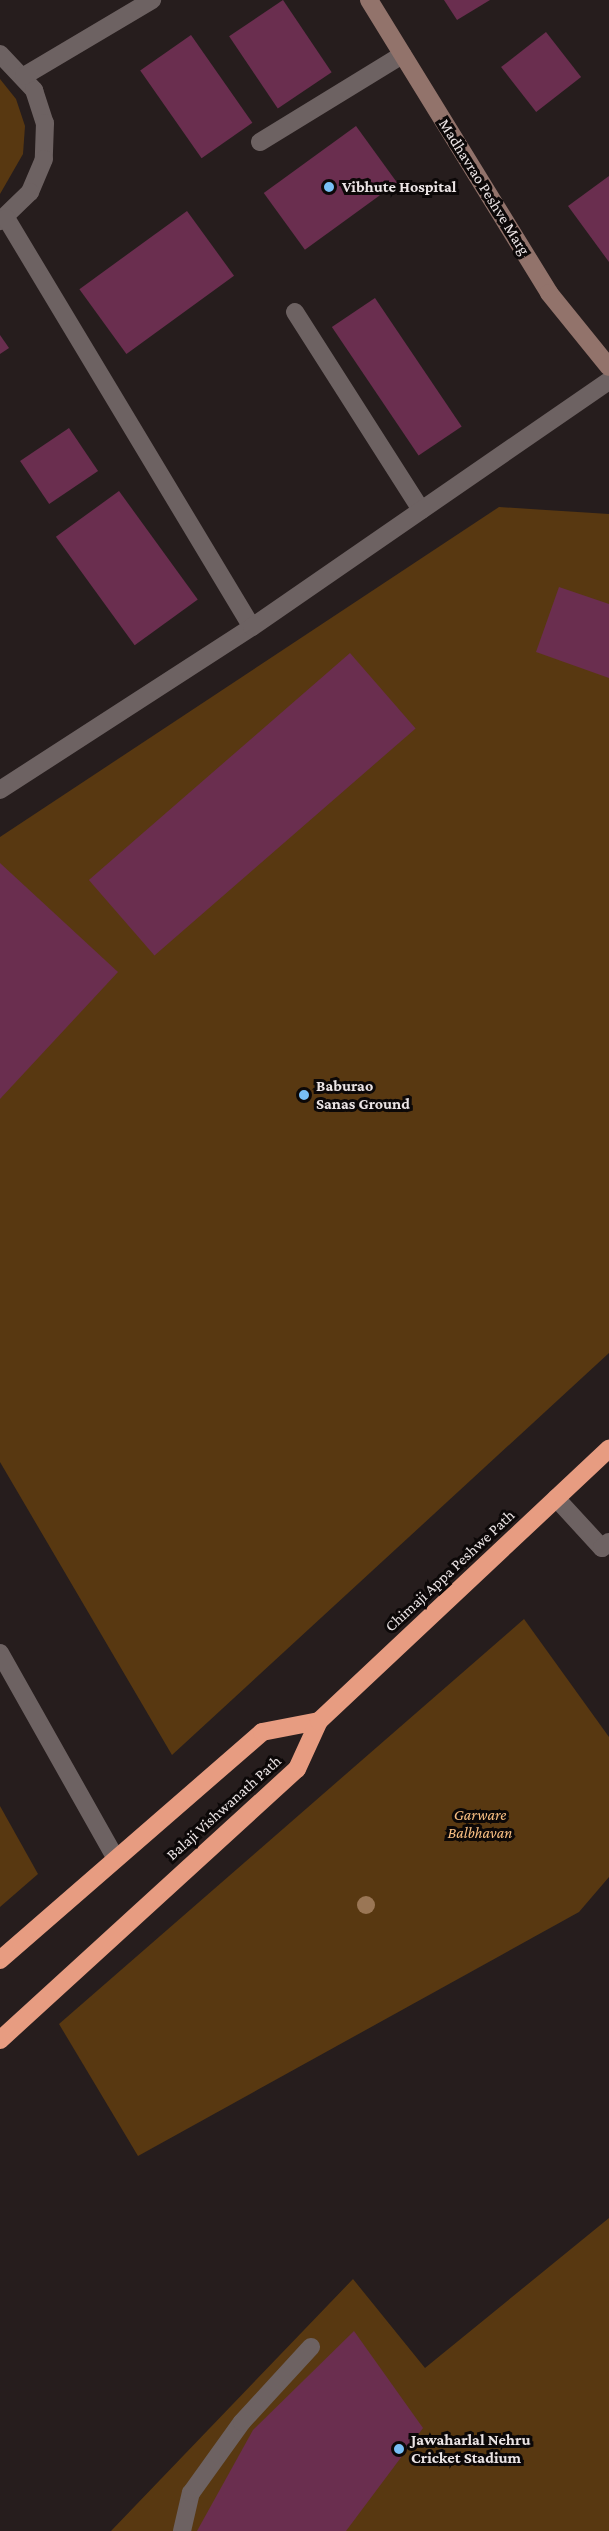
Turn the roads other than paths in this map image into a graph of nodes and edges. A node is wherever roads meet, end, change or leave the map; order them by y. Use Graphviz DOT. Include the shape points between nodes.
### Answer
graph roads {
  1 [pos="152,0"];
  2 [pos="369,0"];
  3 [pos="0,54"];
  4 [pos="402,55"];
  5 [pos="24,76"];
  6 [pos="260,142"];
  7 [pos="3,220"];
  8 [pos="295,312"];
  9 [pos="609,367"];
  10 [pos="609,381"];
  11 [pos="421,510"];
  12 [pos="252,627"];
  13 [pos="0,790"];
  14 [pos="609,1449"];
  15 [pos="556,1498"];
  16 [pos="609,1542"];
  17 [pos="0,1653"];
  18 [pos="318,1721"];
  19 [pos="116,1859"];
  20 [pos="0,1960"];
  21 [pos="0,2040"];
  22 [pos="310,2347"];
  23 [pos="182,2531"];
  1 -- 5 [label="street"];
  2 -- 4 [label="street, Madhavrao Peshve Marg"];
  3 -- 5 [label="street"];
  4 -- 6 [label="street"];
  4 -- 9 [label="street, Madhavrao Peshve Marg" via="549,293"];
  5 -- 7 [label="street" via="45,123 44,159 30,192"];
  7 -- 12 [label="street"];
  8 -- 11 [label="street"];
  10 -- 11 [label="street"];
  11 -- 12 [label="street"];
  12 -- 13 [label="street"];
  14 -- 15 [label="highway, Chimaji Appa Peshwe Path"];
  15 -- 16 [label="street" via="602,1548"];
  15 -- 18 [label="highway, Chimaji Appa Peshwe Path"];
  17 -- 19 [label="street"];
  18 -- 19 [label="highway, Balaji Vishwanath Path" via="262,1732 163,1812"];
  18 -- 21 [label="highway, Balaji Vishwanath Path" via="297,1769"];
  19 -- 20 [label="highway, Balaji Vishwanath Path"];
  22 -- 23 [label="street" via="242,2422 191,2493"];
}
